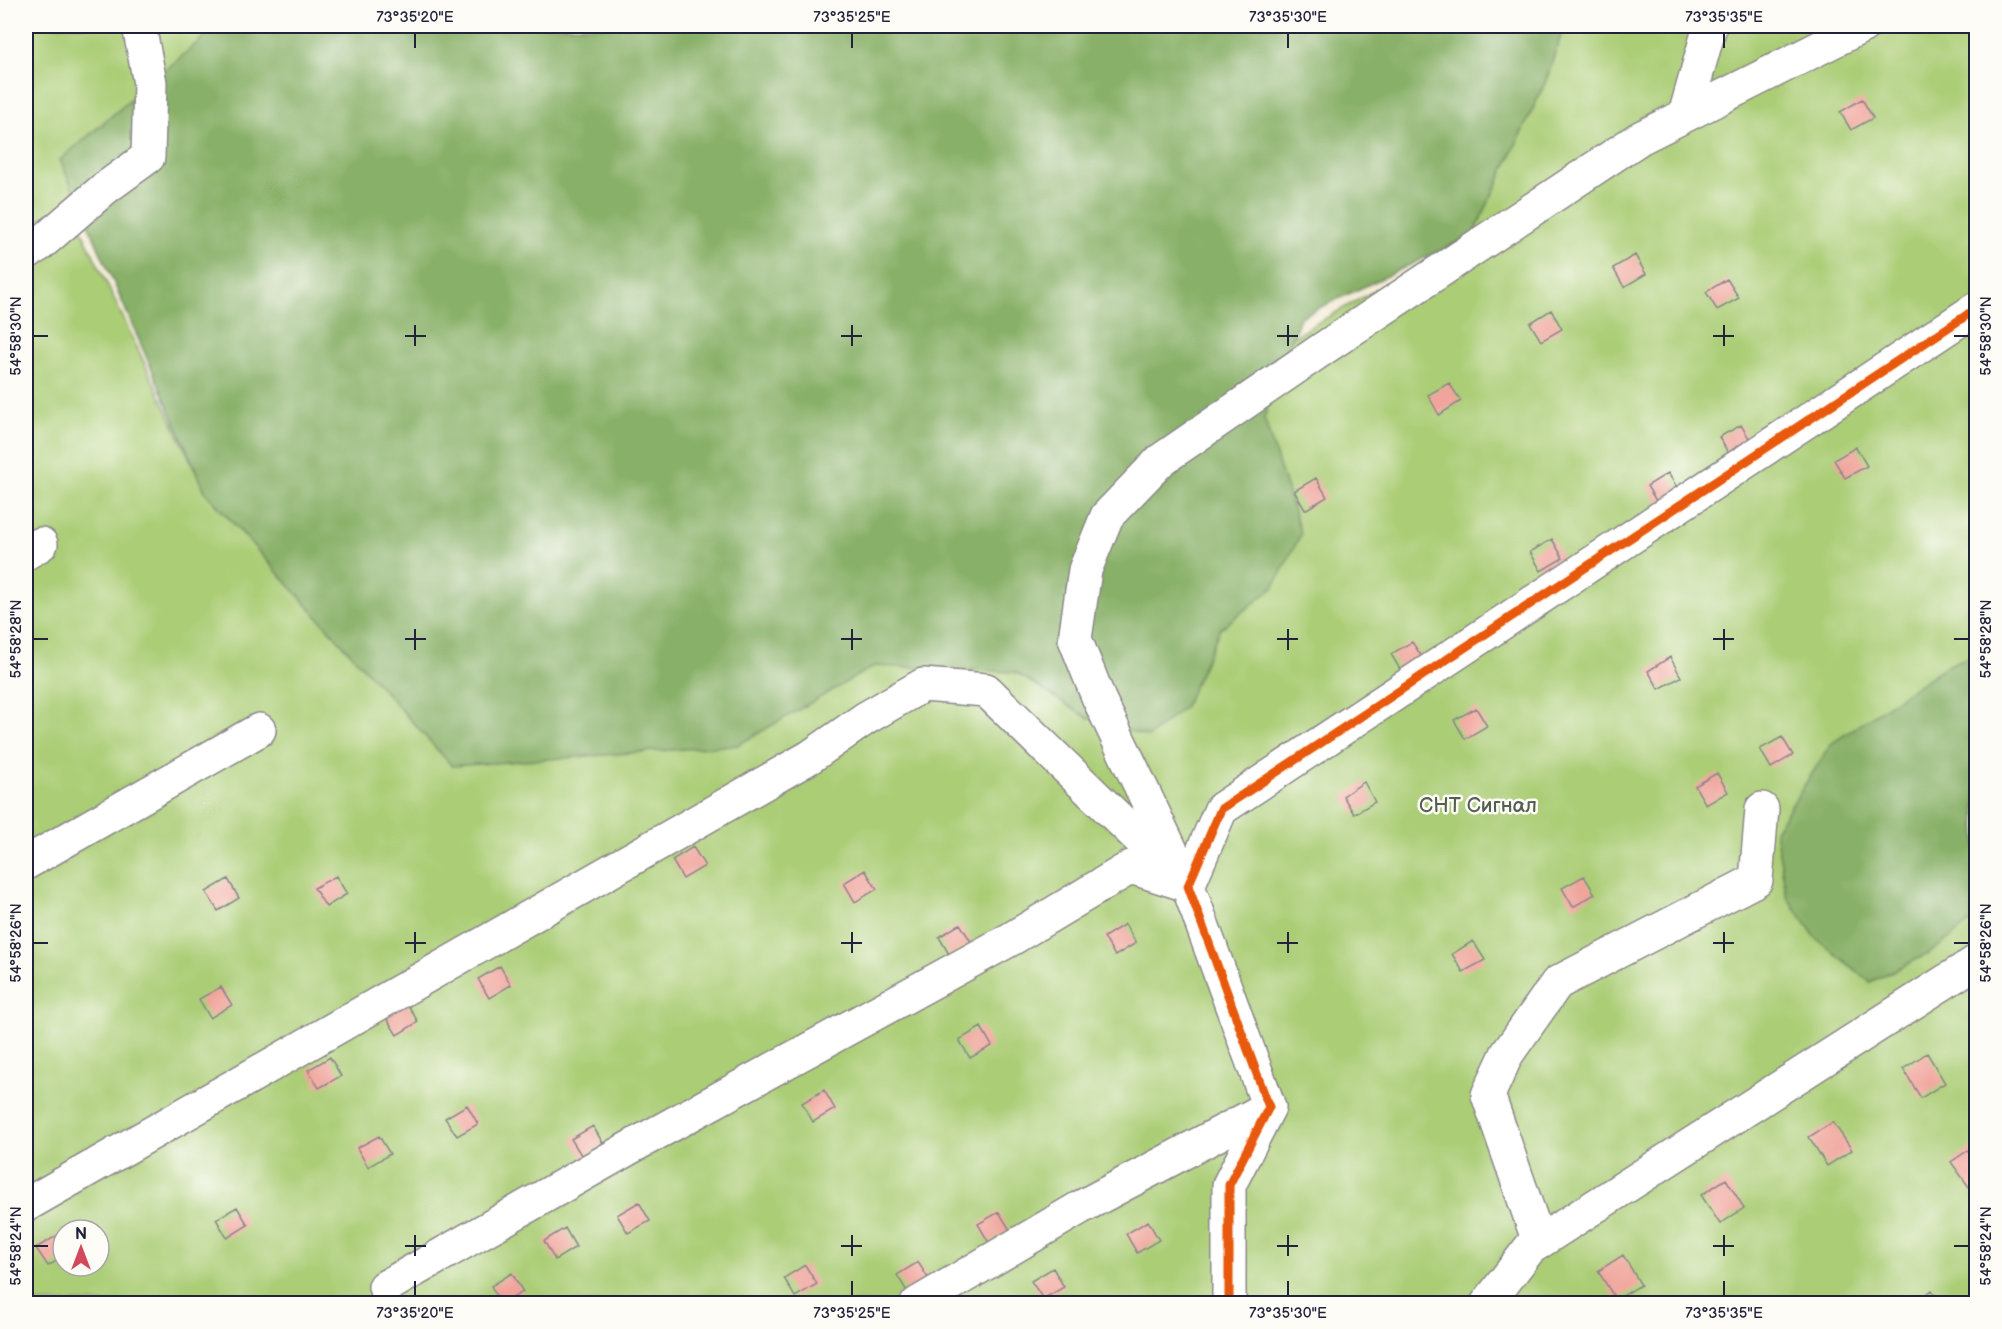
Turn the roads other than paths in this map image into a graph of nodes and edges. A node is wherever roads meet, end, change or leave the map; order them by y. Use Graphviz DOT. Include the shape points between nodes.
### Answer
graph roads {
  1 [pos="139,26"];
  2 [pos="1710,26"];
  3 [pos="1863,26"];
  4 [pos="1684,115"];
  5 [pos="26,253"];
  6 [pos="1977,309"];
  7 [pos="259,730"];
  8 [pos="1762,809"];
  9 [pos="26,863"];
  10 [pos="1188,886"];
  11 [pos="1977,962"];
  12 [pos="1269,1107"];
  13 [pos="26,1205"];
  14 [pos="1539,1242"];
  15 [pos="385,1287"];
  16 [pos="917,1304"];
  17 [pos="1229,1304"];
  18 [pos="1487,1304"];
  1 -- 5 [label="street" via="150,83 148,157"];
  2 -- 4 [label="street"];
  3 -- 4 [label="street"];
  4 -- 10 [label="street" via="1640,138 1161,460 1107,516 1085,570 1075,639 1099,699"];
  6 -- 10 [label="street" via="1221,809"];
  7 -- 9 [label="street"];
  8 -- 14 [label="street" via="1756,880 1557,983 1507,1054 1488,1095"];
  10 -- 12 [label="street"];
  10 -- 13 [label="street" via="986,690 923,685 810,757"];
  10 -- 15 [label="street" via="1131,867 1011,939"];
  11 -- 14 [label="street"];
  12 -- 16 [label="street" via="1081,1207"];
  12 -- 17 [label="street" via="1229,1185"];
  14 -- 18 [label="street" via="1530,1248"];
}
